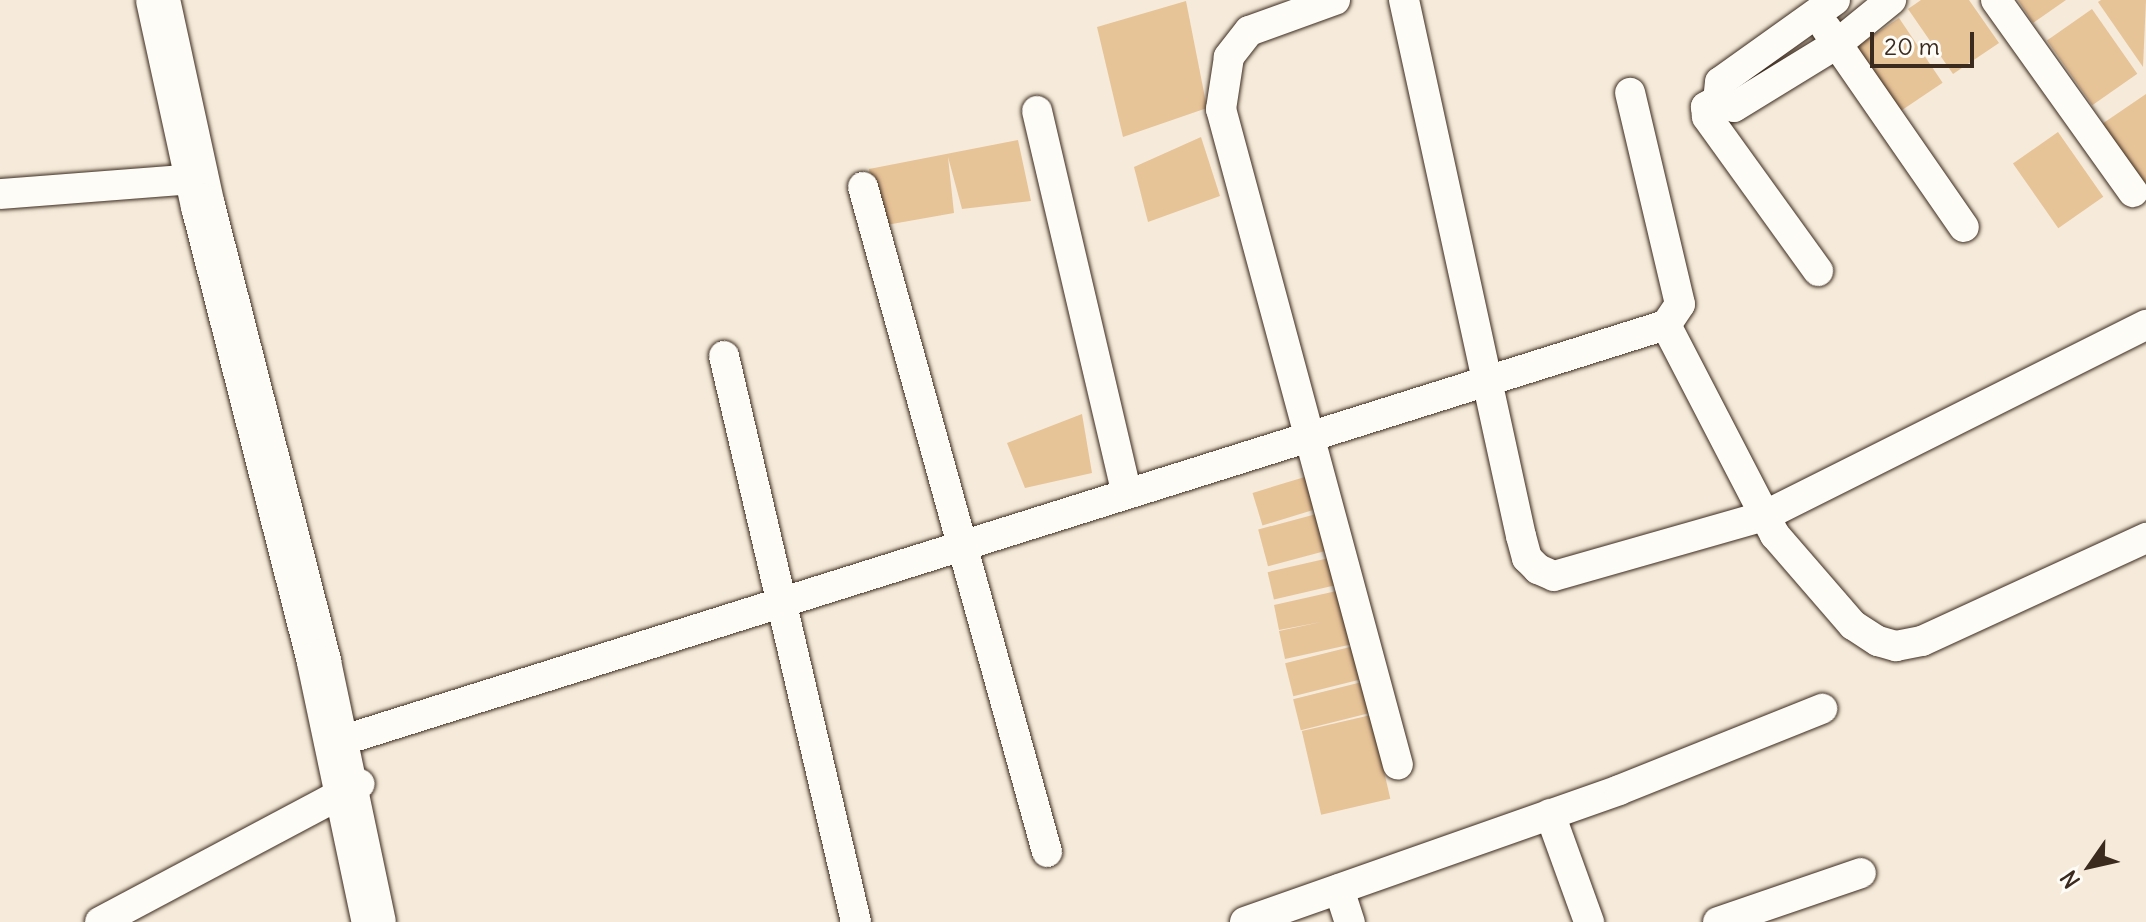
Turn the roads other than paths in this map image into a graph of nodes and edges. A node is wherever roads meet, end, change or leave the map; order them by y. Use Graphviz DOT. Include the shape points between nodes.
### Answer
graph roads {
  1 [pos="158,0"];
  2 [pos="183,0"];
  3 [pos="1335,0"];
  4 [pos="1404,0"];
  5 [pos="1891,0"];
  6 [pos="1996,0"];
  7 [pos="1819,4"];
  8 [pos="1837,44"];
  9 [pos="1630,93"];
  10 [pos="1718,100"];
  11 [pos="1037,111"];
  12 [pos="197,179"];
  13 [pos="863,187"];
  14 [pos="2133,192"];
  15 [pos="0,194"];
  16 [pos="1964,227"];
  17 [pos="1818,271"];
  18 [pos="1666,325"];
  19 [pos="2146,325"];
  20 [pos="724,356"];
  21 [pos="1488,382"];
  22 [pos="1306,439"];
  23 [pos="1127,494"];
  24 [pos="1764,516"];
  25 [pos="2146,538"];
  26 [pos="966,543"];
  27 [pos="781,601"];
  28 [pos="1822,709"];
  29 [pos="347,739"];
  30 [pos="1398,765"];
  31 [pos="353,788"];
  32 [pos="1550,814"];
  33 [pos="1047,852"];
  34 [pos="1861,873"];
  35 [pos="1339,889"];
  36 [pos="100,922"];
  37 [pos="374,922"];
  38 [pos="389,922"];
  39 [pos="856,922"];
  40 [pos="1245,922"];
  41 [pos="1350,922"];
  42 [pos="1589,922"];
  43 [pos="1718,922"];
  1 -- 12 [label="main road"];
  2 -- 29 [label="main road"];
  3 -- 22 [label="street" via="1249,31 1229,57 1221,85 1221,109"];
  4 -- 21 [label="street"];
  5 -- 8 [label="street"];
  6 -- 14 [label="street"];
  7 -- 8 [label="street"];
  7 -- 10 [label="street" via="1720,82"];
  8 -- 10 [label="street" via="1734,107"];
  8 -- 16 [label="street"];
  9 -- 18 [label="street" via="1680,304"];
  10 -- 17 [label="street" via="1706,107 1707,117"];
  11 -- 23 [label="street"];
  12 -- 15 [label="street"];
  12 -- 31 [label="main road"];
  13 -- 26 [label="street"];
  18 -- 21 [label="street"];
  18 -- 24 [label="street"];
  19 -- 24 [label="street"];
  20 -- 27 [label="street"];
  21 -- 22 [label="street"];
  21 -- 24 [label="street" via="1521,536 1527,558 1538,569 1554,576"];
  22 -- 23 [label="street"];
  22 -- 30 [label="street"];
  23 -- 26 [label="street"];
  24 -- 25 [label="street" via="1853,625 1896,646 1922,641"];
  26 -- 27 [label="street"];
  26 -- 33 [label="street"];
  27 -- 29 [label="street"];
  27 -- 39 [label="street"];
  28 -- 32 [label="street"];
  29 -- 31 [label="main road"];
  31 -- 36 [label="street"];
  31 -- 37 [label="main road"];
  31 -- 38 [label="main road"];
  32 -- 35 [label="street"];
  32 -- 42 [label="street"];
  34 -- 43 [label="street"];
  35 -- 40 [label="street"];
  35 -- 41 [label="street"];
}
